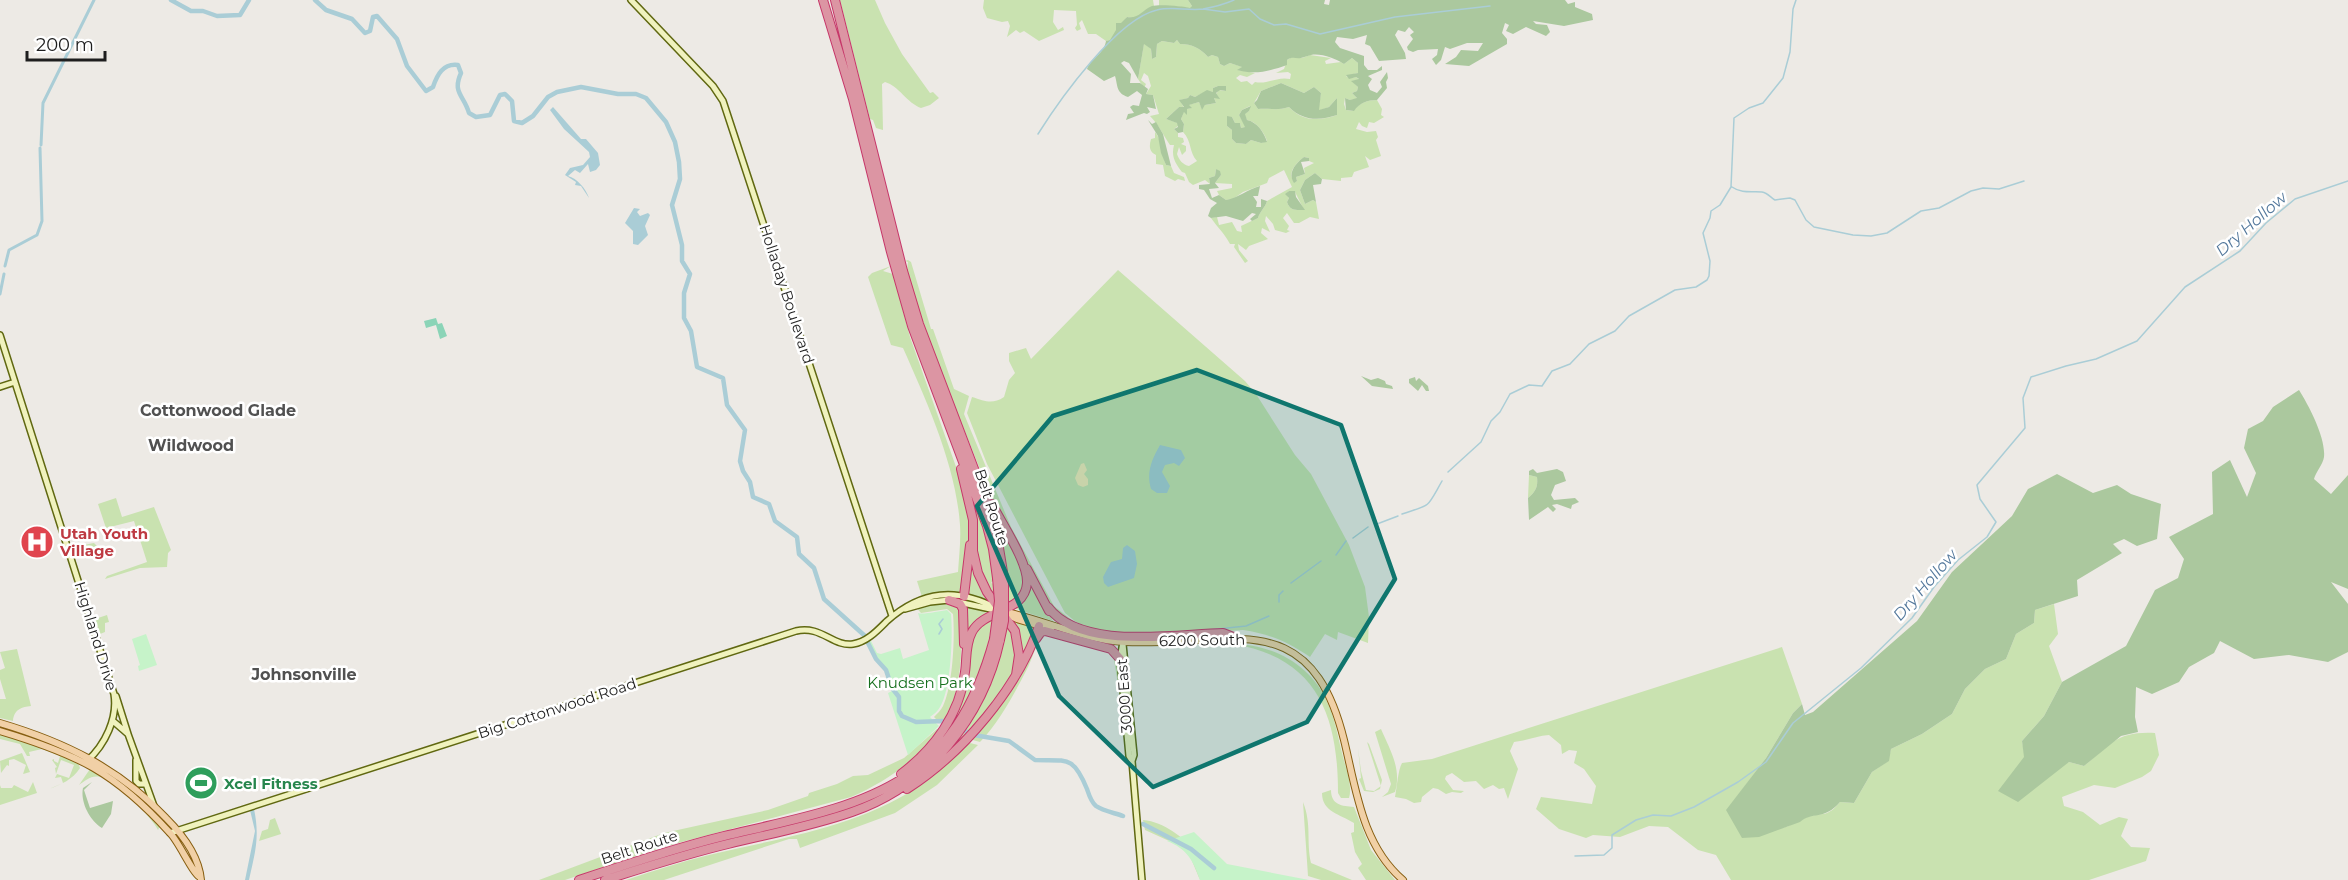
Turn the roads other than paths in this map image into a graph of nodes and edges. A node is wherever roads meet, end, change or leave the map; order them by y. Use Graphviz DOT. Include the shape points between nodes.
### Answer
graph roads {
  1 [pos="631,0"];
  2 [pos="823,0"];
  3 [pos="835,0"];
  4 [pos="894,250"];
  5 [pos="900,273"];
  6 [pos="0,335"];
  7 [pos="15,382"];
  8 [pos="0,387"];
  9 [pos="946,419"];
  10 [pos="976,472"];
  11 [pos="973,520"];
  12 [pos="1016,549"];
  13 [pos="1001,578"];
  14 [pos="887,599"];
  15 [pos="964,599"];
  16 [pos="950,600"];
  17 [pos="913,602"];
  18 [pos="1048,607"];
  19 [pos="1001,610"];
  20 [pos="894,615"];
  21 [pos="1039,626"];
  22 [pos="1068,629"];
  23 [pos="1236,638"];
  24 [pos="1123,642"];
  25 [pos="1102,644"];
  26 [pos="1032,645"];
  27 [pos="1120,659"];
  28 [pos="965,672"];
  29 [pos="1016,675"];
  30 [pos="114,690"];
  31 [pos="113,721"];
  32 [pos="0,723"];
  33 [pos="0,732"];
  34 [pos="128,734"];
  35 [pos="948,743"];
  36 [pos="89,761"];
  37 [pos="1132,761"];
  38 [pos="154,806"];
  39 [pos="174,832"];
  40 [pos="201,879"];
  41 [pos="579,880"];
  42 [pos="605,880"];
  43 [pos="1142,880"];
  44 [pos="1403,880"];
  1 -- 14 [label="main road, Holladay Boulevard" via="723,101"];
  2 -- 4 [label="highway, Belt Route"];
  3 -- 4 [label="highway, Belt Route"];
  4 -- 5 [label="highway, Belt Route"];
  5 -- 9 [label="highway, Belt Route" via="912,326"];
  5 -- 10 [label="highway, Belt Route"];
  6 -- 7 [label="main road, Highland Drive"];
  7 -- 8 [label="main road"];
  7 -- 30 [label="main road, Highland Drive"];
  9 -- 11 [label="highway"];
  9 -- 13 [label="highway, Belt Route" via="987,526"];
  10 -- 12 [label="highway"];
  10 -- 13 [label="highway, Belt Route" via="995,524"];
  11 -- 15 [label="highway"];
  11 -- 19 [label="highway" via="978,573"];
  12 -- 18 [label="highway"];
  12 -- 19 [label="highway" via="1027,585 1019,601"];
  13 -- 35 [label="highway, Belt Route, bridge" via="997,639 964,720"];
  14 -- 17 [label="main road" via="896,606"];
  14 -- 20 [label="main road, Holladay Boulevard"];
  15 -- 16 [label="main road, 6200 South"];
  15 -- 17 [label="main road, 6200 South" via="939,595"];
  15 -- 19 [label="main road, 6200 South"];
  16 -- 20 [label="main road, 6200 South" via="919,604"];
  16 -- 28 [label="highway" via="963,609"];
  17 -- 20 [label="main road, 6200 South"];
  18 -- 22 [label="highway"];
  18 -- 23 [label="highway" via="1063,622 1106,635 1223,633"];
  19 -- 21 [label="main road, 6200 South"];
  19 -- 22 [label="main road, 6200 South"];
  19 -- 28 [label="highway" via="986,617 972,631"];
  19 -- 29 [label="highway" via="1019,642"];
  20 -- 39 [label="main road, Big Cottonwood Road" via="857,643 846,644 812,629 796,631"];
  21 -- 25 [label="main road, 6200 South"];
  21 -- 26 [label="highway"];
  22 -- 24 [label="main road, 6200 South"];
  23 -- 24 [label="main road, 6200 South"];
  23 -- 44 [label="main road, 6200 South" via="1279,646 1318,677 1335,708 1366,828 1386,863"];
  24 -- 25 [label="main road, 6200 South"];
  24 -- 27 [label="main road, 3000 East"];
  24 -- 37 [label="main road, 3000 East"];
  25 -- 27 [label="main road" via="1115,649"];
  26 -- 27 [label="highway" via="1045,631 1111,649"];
  26 -- 29 [label="highway"];
  27 -- 37 [label="main road, 3000 East"];
  28 -- 35 [label="highway"];
  29 -- 35 [label="highway" via="976,728"];
  30 -- 31 [label="main road, Highland Drive"];
  30 -- 34 [label="main road"];
  31 -- 34 [label="main road"];
  31 -- 36 [label="main road"];
  32 -- 36 [label="main road" via="53,740"];
  33 -- 36 [label="main road"];
  34 -- 38 [label="main road"];
  35 -- 41 [label="highway, Belt Route" via="871,793 825,812 696,843"];
  35 -- 42 [label="highway, Belt Route" via="929,767 900,789 854,812 698,851"];
  36 -- 38 [label="main road" via="131,784"];
  36 -- 39 [label="main road"];
  37 -- 43 [label="main road, 3000 East"];
  38 -- 39 [label="main road"];
  39 -- 40 [label="main road" via="195,856"];
}
